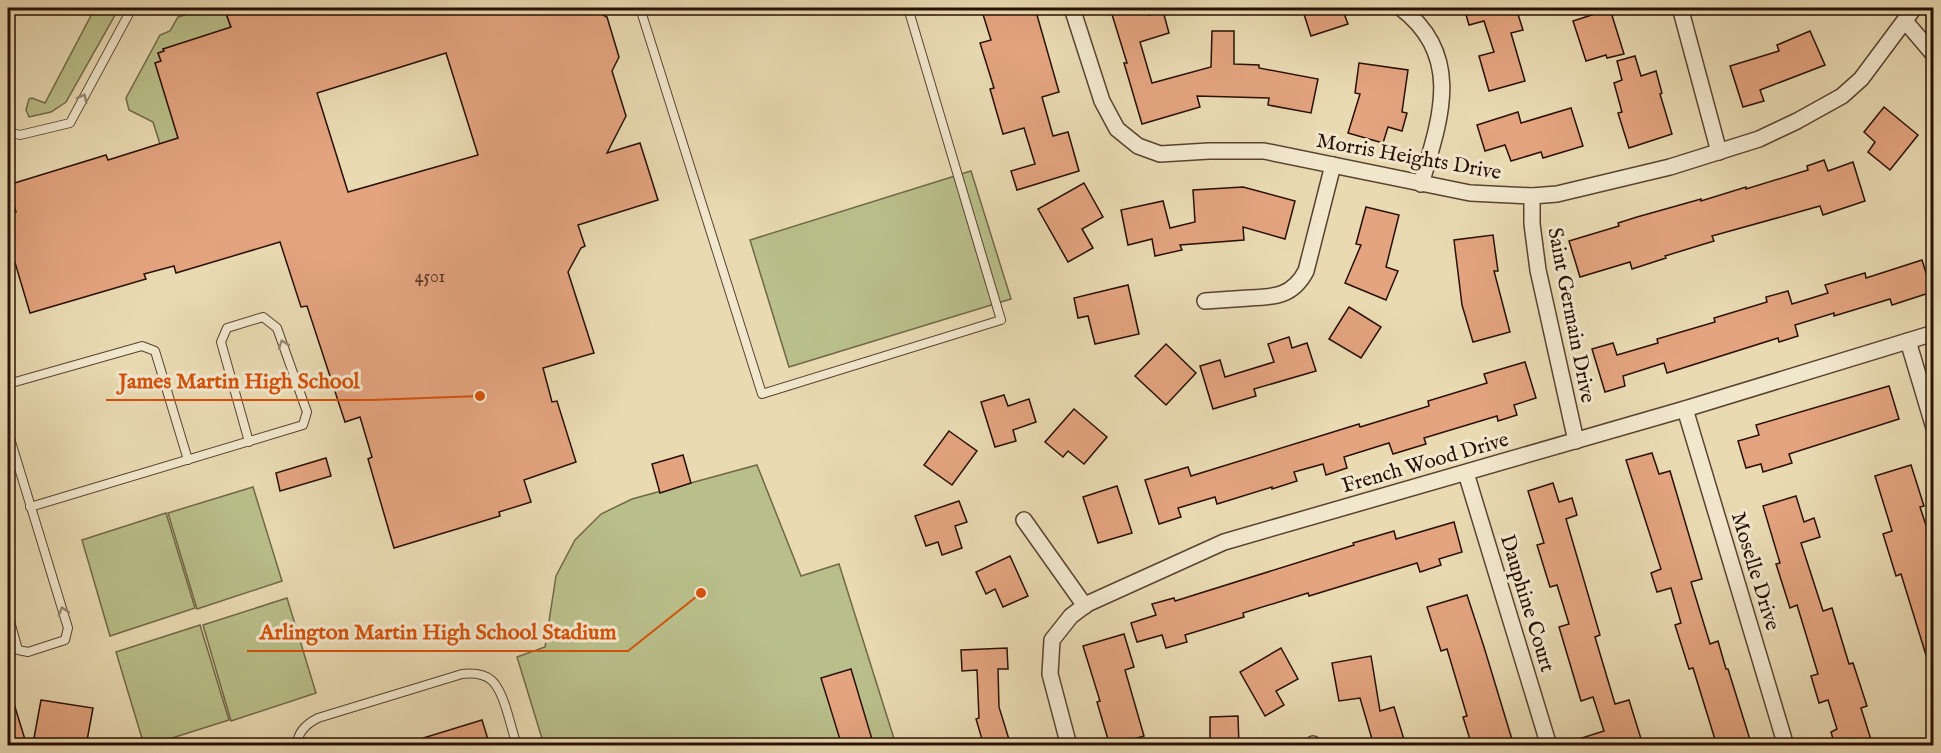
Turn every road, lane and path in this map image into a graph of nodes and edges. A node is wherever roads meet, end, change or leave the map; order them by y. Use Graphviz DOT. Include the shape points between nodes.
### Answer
graph roads {
  1 [pos="132,8"];
  2 [pos="640,8"];
  3 [pos="908,8"];
  4 [pos="1072,8"];
  5 [pos="1401,8"];
  6 [pos="1914,8"];
  7 [pos="1681,12"];
  8 [pos="1905,21"];
  9 [pos="1934,55"];
  10 [pos="8,132"];
  11 [pos="1719,152"];
  12 [pos="1332,165"];
  13 [pos="1421,184"];
  14 [pos="1532,196"];
  15 [pos="1205,301"];
  16 [pos="1934,333"];
  17 [pos="1908,341"];
  18 [pos="8,384"];
  19 [pos="1685,409"];
  20 [pos="1934,428"];
  21 [pos="8,432"];
  22 [pos="1576,441"];
  23 [pos="249,442"];
  24 [pos="188,460"];
  25 [pos="1466,473"];
  26 [pos="30,507"];
  27 [pos="1024,519"];
  28 [pos="1084,606"];
  29 [pos="8,614"];
  30 [pos="297,746"];
  31 [pos="517,746"];
  32 [pos="1069,746"];
  33 [pos="1549,746"];
  34 [pos="1786,746"];
  10 -- 1 [label="lane, one-way" via="20,135 70,123"];
  2 -- 3 [label="lane" via="762,394 1001,320"];
  4 -- 12 [label="street, Morris Heights Drive" via="1102,101 1117,129 1138,146 1160,154 1264,151"];
  5 -- 13 [label="street" via="1425,30 1441,68 1441,116"];
  6 -- 8 [label="street, Morris Heights Drive"];
  7 -- 11 [label="street"];
  8 -- 9 [label="street"];
  8 -- 11 [label="street, Morris Heights Drive" via="1862,79 1842,96 1769,134"];
  11 -- 14 [label="street, Morris Heights Drive" via="1557,194"];
  12 -- 13 [label="street, Morris Heights Drive"];
  12 -- 15 [label="street" via="1301,281 1276,297"];
  13 -- 14 [label="street, Morris Heights Drive" via="1470,193"];
  14 -- 22 [label="street, Saint Germain Drive" via="1538,270"];
  16 -- 17 [label="street, French Wood Drive"];
  17 -- 19 [label="street, French Wood Drive"];
  17 -- 20 [label="street"];
  18 -- 24 [label="lane" via="142,346 155,351"];
  19 -- 22 [label="street, French Wood Drive"];
  19 -- 34 [label="street, Moselle Drive"];
  21 -- 26 [label="lane"];
  22 -- 25 [label="street, French Wood Drive"];
  23 -- 23 [label="lane, one-way" via="303,425 307,412 277,328 263,317 228,328 221,342"];
  23 -- 24 [label="lane"];
  24 -- 26 [label="lane"];
  25 -- 28 [label="street, French Wood Drive" via="1224,542"];
  25 -- 33 [label="street, Dauphine Court"];
  29 -- 26 [label="lane, one-way" via="18,650 28,652 65,640 68,628"];
  27 -- 28 [label="street"];
  28 -- 32 [label="street, French Wood Drive" via="1052,640 1050,674"];
  30 -- 31 [label="lane" via="301,731 318,718 473,673 493,680 500,690"];
}
